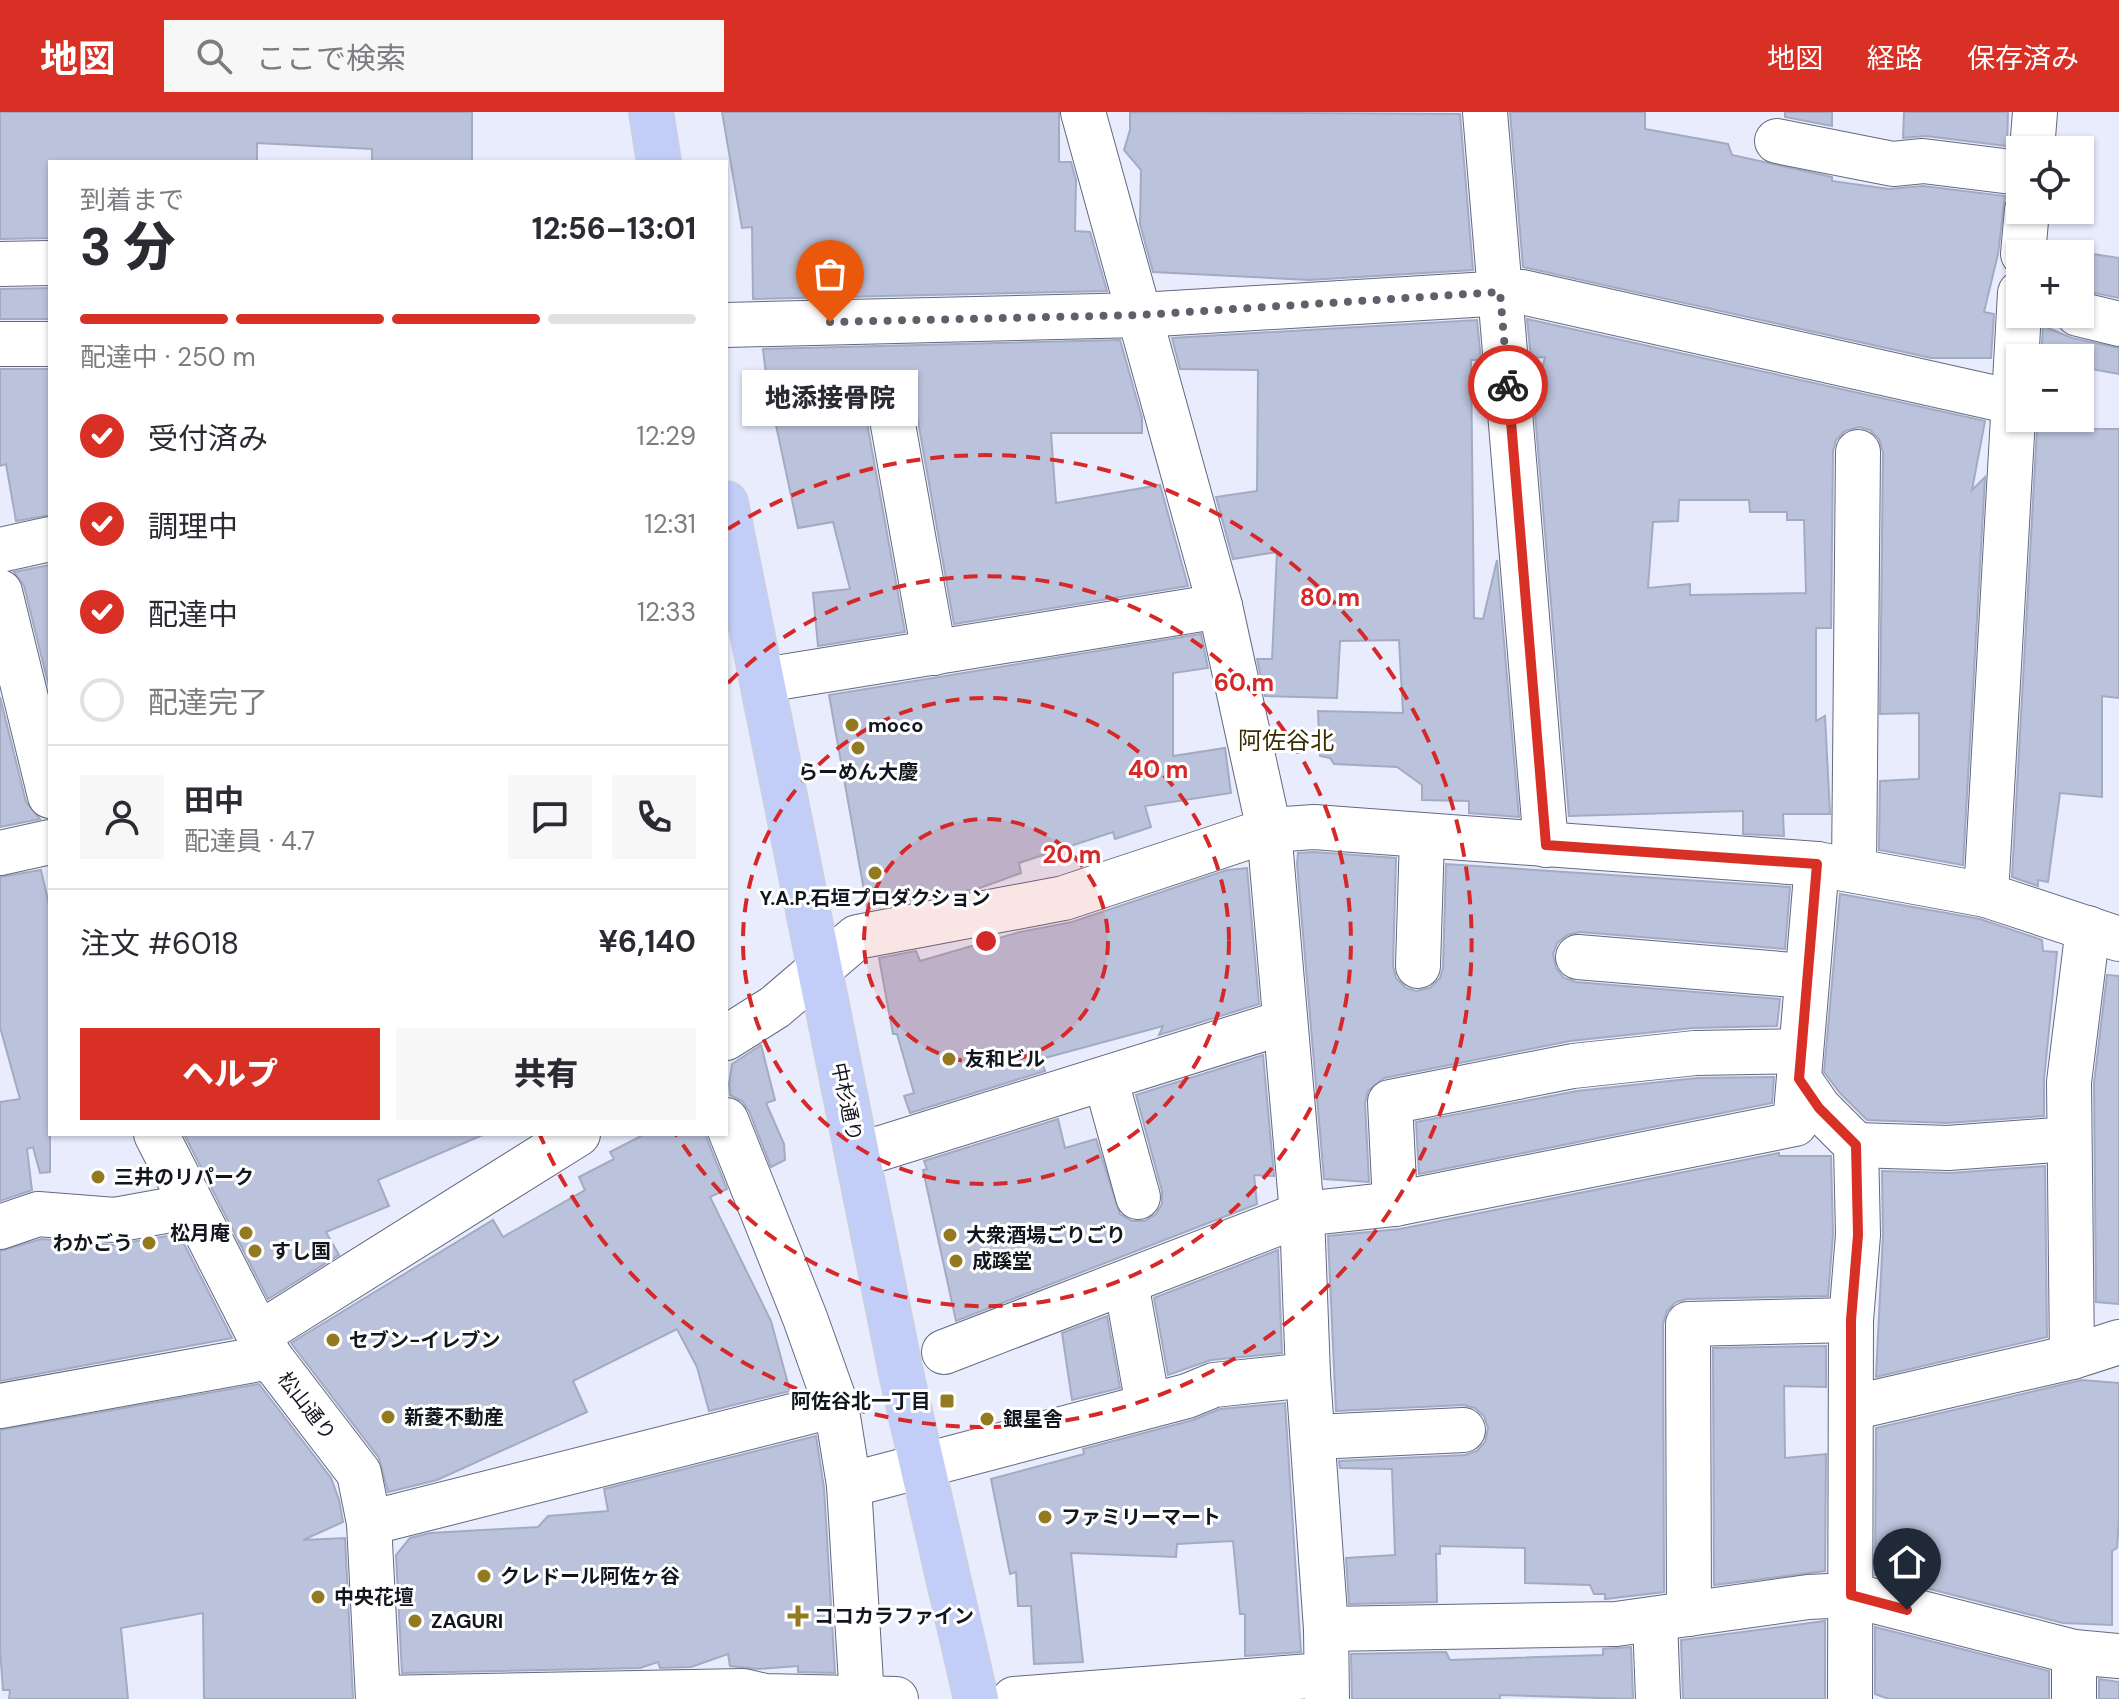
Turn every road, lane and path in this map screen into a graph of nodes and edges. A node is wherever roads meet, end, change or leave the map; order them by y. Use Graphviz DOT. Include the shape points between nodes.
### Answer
graph roads {
  1 [pos="651,112"];
  2 [pos="1083,112"];
  3 [pos="1485,112"];
  4 [pos="2035,112"];
  5 [pos="2033,136"];
  6 [pos="1777,141"];
  7 [pos="659,160"];
  8 [pos="2006,171"];
  9 [pos="48,263"];
  10 [pos="0,264"];
  11 [pos="1500,292"];
  12 [pos="1140,315"];
  13 [pos="2094,318"];
  14 [pos="2119,324"];
  15 [pos="728,325"];
  16 [pos="0,344"];
  17 [pos="48,344"];
  18 [pos="2006,400"];
  19 [pos="890,408"];
  20 [pos="2011,432"];
  21 [pos="1858,452"];
  22 [pos="728,512"];
  23 [pos="48,539"];
  24 [pos="0,550"];
  25 [pos="0,592"];
  26 [pos="1220,606"];
  27 [pos="934,653"];
  28 [pos="764,680"];
  29 [pos="48,788"];
  30 [pos="1269,830"];
  31 [pos="1422,837"];
  32 [pos="48,842"];
  33 [pos="1546,845"];
  34 [pos="0,853"];
  35 [pos="1835,867"];
  36 [pos="1986,895"];
  37 [pos="2103,934"];
  38 [pos="1578,957"];
  39 [pos="1418,966"];
  40 [pos="818,973"];
  41 [pos="1805,976"];
  42 [pos="1285,1022"];
  43 [pos="728,1037"];
  44 [pos="1800,1065"];
  45 [pos="1106,1081"];
  46 [pos="728,1125"];
  47 [pos="157,1136"];
  48 [pos="574,1136"];
  49 [pos="2069,1139"];
  50 [pos="1856,1145"];
  51 [pos="859,1155"];
  52 [pos="1138,1197"];
  53 [pos="1395,1204"];
  54 [pos="192,1206"];
  55 [pos="1302,1214"];
  56 [pos="0,1227"];
  57 [pos="1126,1283"];
  58 [pos="1851,1320"];
  59 [pos="2119,1342"];
  60 [pos="264,1346"];
  61 [pos="944,1352"];
  62 [pos="2072,1357"];
  63 [pos="1308,1375"];
  64 [pos="836,1405"];
  65 [pos="1148,1405"];
  66 [pos="0,1406"];
  67 [pos="1851,1408"];
  68 [pos="1463,1430"];
  69 [pos="1315,1437"];
  70 [pos="922,1466"];
  71 [pos="849,1485"];
  72 [pos="369,1523"];
  73 [pos="1851,1595"];
  74 [pos="1672,1617"];
  75 [pos="1326,1629"];
  76 [pos="2074,1652"];
  77 [pos="2119,1656"];
  78 [pos="1326,1687"];
  79 [pos="600,1696"];
  80 [pos="766,1697"];
  81 [pos="378,1698"];
  82 [pos="862,1698"];
  83 [pos="896,1699"];
  84 [pos="976,1699"];
  85 [pos="1014,1699"];
  86 [pos="1658,1699"];
  87 [pos="1850,1699"];
  88 [pos="2074,1699"];
  1 -- 7 [label="main road"];
  2 -- 12 [label="street"];
  3 -- 11 [label="street"];
  4 -- 5 [label="street"];
  6 -- 8 [label="street" via="1893,164 1923,161"];
  9 -- 10 [label="street"];
  11 -- 12 [label="street"];
  11 -- 18 [label="street" via="1522,292"];
  11 -- 33 [label="street"];
  12 -- 15 [label="street"];
  12 -- 26 [label="street"];
  13 -- 14 [label="street"];
  16 -- 17 [label="street"];
  19 -- 27 [label="street"];
  20 -- 36 [label="street"];
  21 -- 35 [label="street"];
  22 -- 28 [label="main road, 中杉通り"];
  23 -- 24 [label="street"];
  25 -- 29 [label="street"];
  26 -- 27 [label="street"];
  26 -- 30 [label="street"];
  27 -- 28 [label="street"];
  28 -- 40 [label="main road, 中杉通り"];
  30 -- 31 [label="street" via="1314,827"];
  30 -- 40 [label="street" via="1064,898 857,937"];
  30 -- 42 [label="street"];
  31 -- 33 [label="street"];
  31 -- 39 [label="street"];
  32 -- 34 [label="street"];
  33 -- 35 [label="street"];
  35 -- 36 [label="street"];
  35 -- 41 [label="street"];
  36 -- 37 [label="street"];
  37 -- 49 [label="street" via="2069,1082"];
  38 -- 41 [label="street"];
  40 -- 43 [label="street"];
  40 -- 51 [label="main road, 中杉通り"];
  41 -- 44 [label="street"];
  42 -- 45 [label="street"];
  42 -- 55 [label="street"];
  44 -- 50 [label="street" via="1819,1108"];
  44 -- 53 [label="street" via="1795,1124"];
  44 -- 53 [label="street" via="1695,1053 1573,1066 1390,1102"];
  45 -- 51 [label="street"];
  45 -- 52 [label="street"];
  46 -- 64 [label="street"];
  47 -- 54 [label="street, 松山通り"];
  48 -- 60 [label="street"];
  49 -- 50 [label="street" via="1948,1148"];
  49 -- 62 [label="street"];
  50 -- 58 [label="street" via="1858,1235"];
  51 -- 70 [label="main road, 中杉通り"];
  53 -- 55 [label="street"];
  54 -- 56 [label="street" via="115,1220 38,1214"];
  54 -- 60 [label="street, 松山通り"];
  55 -- 57 [label="street"];
  55 -- 63 [label="street"];
  57 -- 61 [label="street"];
  57 -- 65 [label="street"];
  58 -- 67 [label="street"];
  58 -- 74 [label="street" via="1688,1324"];
  59 -- 62 [label="street"];
  60 -- 66 [label="street"];
  60 -- 72 [label="street, 松山通り" via="359,1473"];
  62 -- 67 [label="street"];
  63 -- 65 [label="street" via="1214,1385"];
  63 -- 69 [label="street"];
  64 -- 71 [label="street"];
  64 -- 72 [label="street"];
  65 -- 70 [label="street"];
  67 -- 73 [label="street"];
  68 -- 69 [label="street"];
  69 -- 75 [label="street"];
  70 -- 71 [label="street"];
  70 -- 84 [label="main road, 中杉通り"];
  71 -- 82 [label="street"];
  72 -- 81 [label="street, 松山通り"];
  73 -- 74 [label="street"];
  73 -- 76 [label="street"];
  73 -- 87 [label="street"];
  74 -- 75 [label="street" via="1616,1624"];
  74 -- 86 [label="street"];
  75 -- 78 [label="street"];
  76 -- 77 [label="street"];
  76 -- 88 [label="street"];
  78 -- 85 [label="street"];
  79 -- 80 [label="street" via="743,1691"];
  79 -- 81 [label="street"];
  80 -- 82 [label="street"];
  82 -- 83 [label="street"];
}
